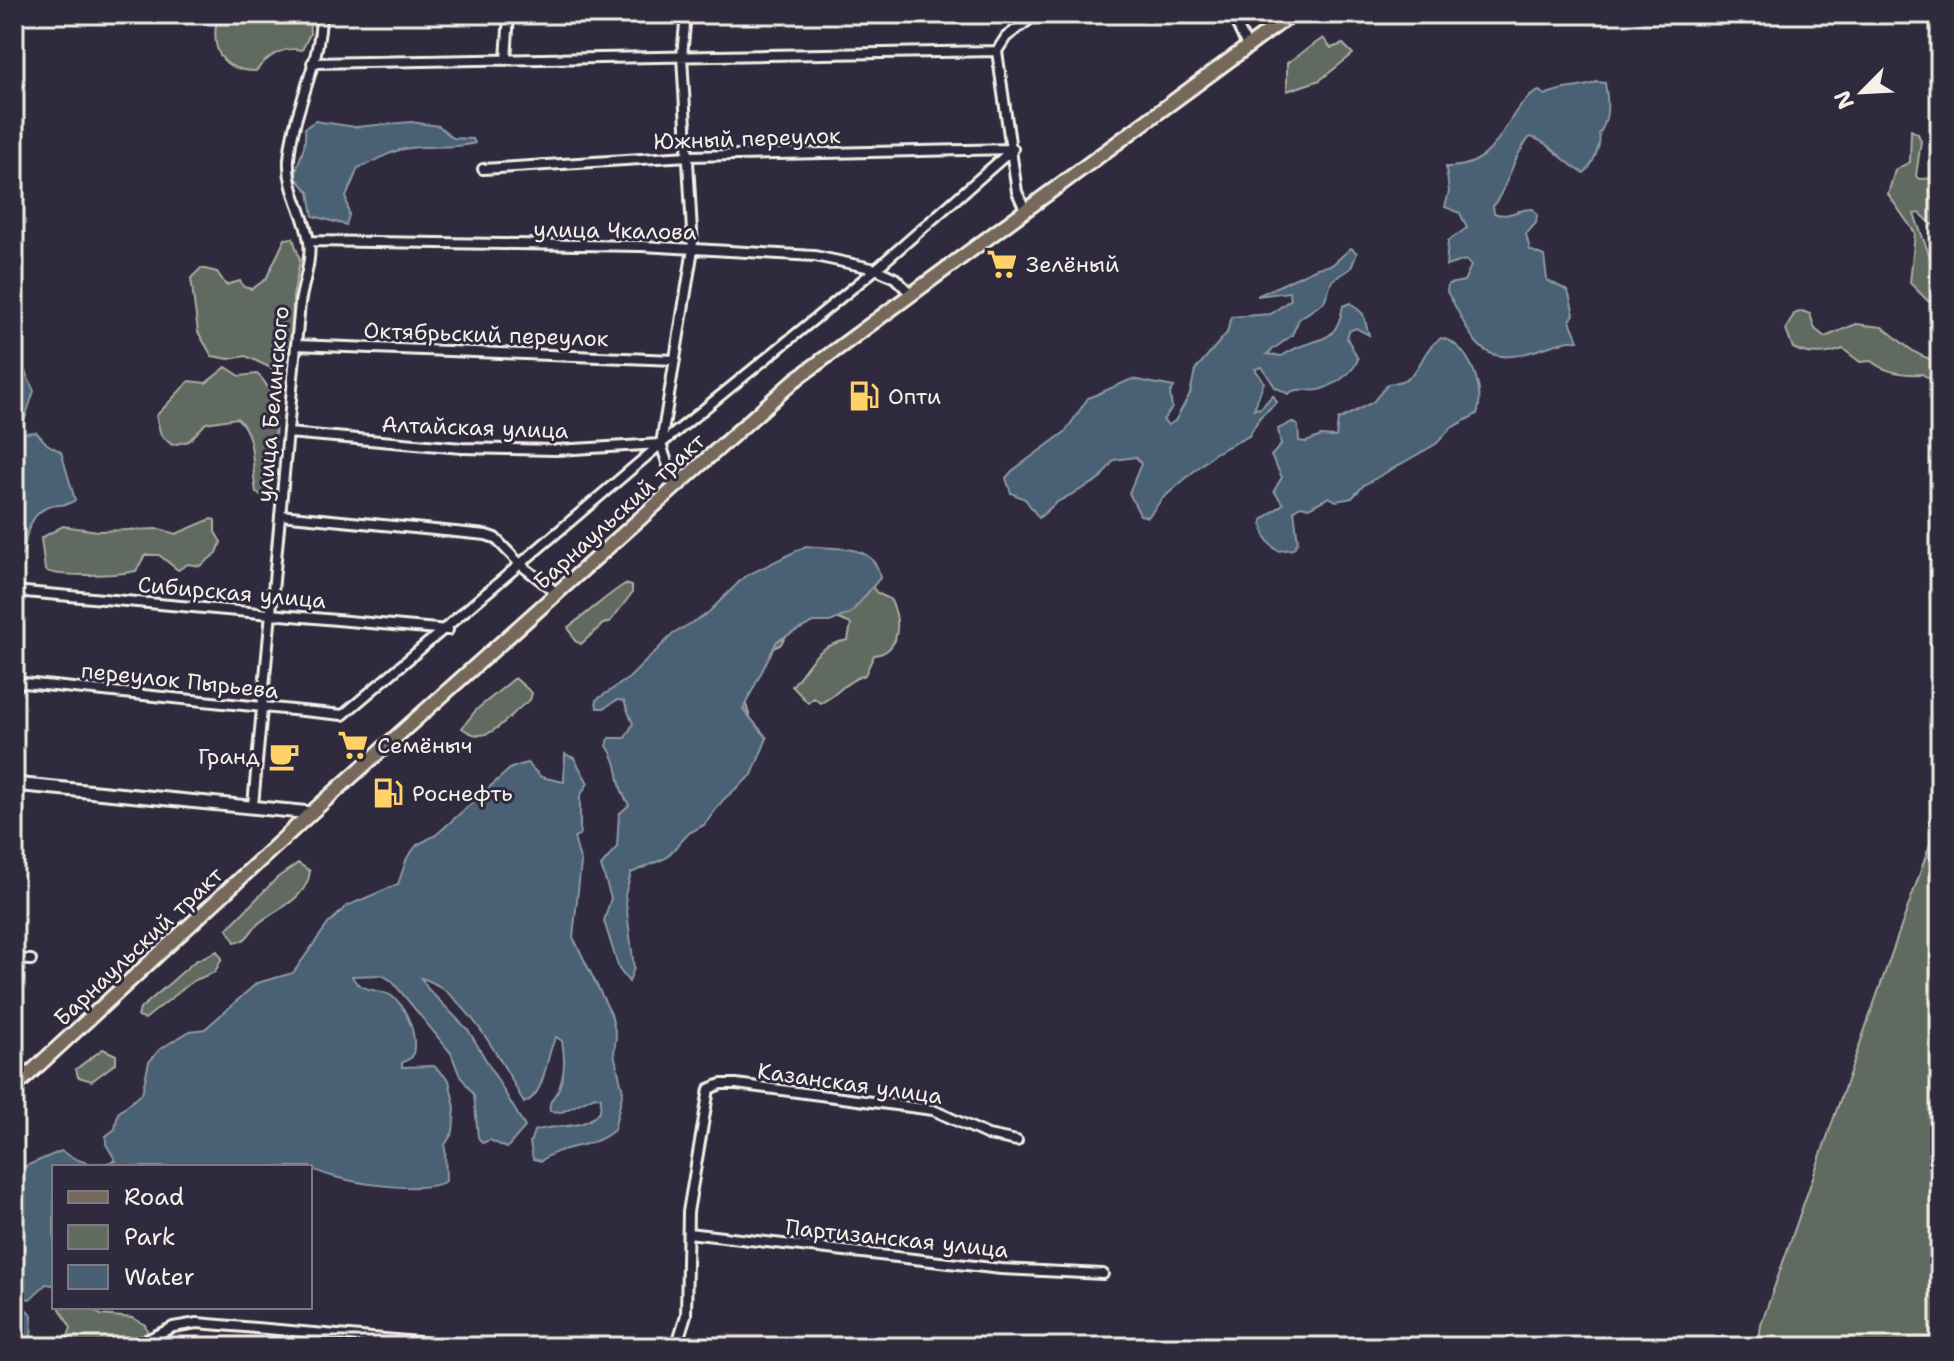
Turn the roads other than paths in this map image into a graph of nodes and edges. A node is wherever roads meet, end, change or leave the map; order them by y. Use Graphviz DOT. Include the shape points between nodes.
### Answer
graph roads {
  1 [pos="321,14"];
  2 [pos="509,14"];
  3 [pos="686,14"];
  4 [pos="1037,14"];
  5 [pos="1232,14"];
  6 [pos="1292,14"];
  7 [pos="1247,46"];
  8 [pos="997,51"];
  9 [pos="682,56"];
  10 [pos="506,60"];
  11 [pos="312,63"];
  12 [pos="1013,149"];
  13 [pos="688,156"];
  14 [pos="483,169"];
  15 [pos="1025,209"];
  16 [pos="309,241"];
  17 [pos="693,249"];
  18 [pos="876,269"];
  19 [pos="910,293"];
  20 [pos="296,345"];
  21 [pos="675,360"];
  22 [pos="288,433"];
  23 [pos="661,444"];
  24 [pos="675,487"];
  25 [pos="280,515"];
  26 [pos="521,565"];
  27 [pos="14,591"];
  28 [pos="557,593"];
  29 [pos="271,612"];
  30 [pos="448,630"];
  31 [pos="14,682"];
  32 [pos="262,706"];
  33 [pos="14,784"];
  34 [pos="253,805"];
  35 [pos="311,813"];
  36 [pos="14,959"];
  37 [pos="31,960"];
  38 [pos="14,1088"];
  39 [pos="1017,1141"];
  40 [pos="688,1233"];
  41 [pos="1103,1274"];
  42 [pos="132,1347"];
  43 [pos="477,1347"];
  44 [pos="676,1347"];
  1 -- 11 [label="street, улица Белинского"];
  2 -- 10 [label="street"];
  3 -- 9 [label="street"];
  4 -- 8 [label="street" via="1006,37"];
  5 -- 7 [label="street"];
  6 -- 7 [label="main road, Барнаульский тракт"];
  7 -- 15 [label="main road, Барнаульский тракт"];
  8 -- 9 [label="street"];
  8 -- 12 [label="street"];
  9 -- 10 [label="street"];
  9 -- 13 [label="street"];
  10 -- 11 [label="street"];
  11 -- 16 [label="street, улица Белинского" via="301,95 289,176"];
  12 -- 13 [label="street, Южный переулок"];
  12 -- 15 [label="street" via="1017,192"];
  12 -- 18 [label="street"];
  13 -- 14 [label="street, Южный переулок"];
  13 -- 17 [label="street"];
  15 -- 19 [label="main road, Барнаульский тракт"];
  16 -- 17 [label="street, улица Чкалова"];
  16 -- 20 [label="street, улица Белинского"];
  17 -- 18 [label="street, улица Чкалова" via="815,256"];
  17 -- 21 [label="street"];
  18 -- 19 [label="street, улица Чкалова"];
  18 -- 23 [label="street"];
  19 -- 24 [label="main road, Барнаульский тракт" via="795,380"];
  20 -- 21 [label="street, Октябрьский переулок"];
  20 -- 22 [label="street, улица Белинского"];
  21 -- 23 [label="street"];
  22 -- 23 [label="street, Алтайская улица" via="462,448"];
  22 -- 25 [label="street, улица Белинского"];
  23 -- 24 [label="street"];
  23 -- 26 [label="street"];
  24 -- 28 [label="main road, Барнаульский тракт"];
  25 -- 26 [label="street" via="486,535"];
  25 -- 29 [label="street, улица Белинского"];
  26 -- 28 [label="street"];
  26 -- 30 [label="street"];
  27 -- 29 [label="street, Сибирская улица"];
  28 -- 35 [label="main road, Барнаульский тракт"];
  29 -- 30 [label="street, Сибирская улица"];
  29 -- 32 [label="street, улица Белинского"];
  30 -- 32 [label="street, переулок Пырьева" via="343,715"];
  31 -- 32 [label="street, переулок Пырьева"];
  32 -- 34 [label="street, улица Белинского"];
  33 -- 34 [label="street"];
  34 -- 35 [label="street"];
  35 -- 38 [label="main road, Барнаульский тракт"];
  36 -- 37 [label="street"];
  39 -- 40 [label="street, Казанская улица" via="988,1135 933,1110 721,1084 709,1089"];
  40 -- 41 [label="street, Партизанская улица" via="1001,1269"];
  40 -- 44 [label="street" via="686,1315"];
  42 -- 43 [label="street" via="173,1327 197,1323"];
}
